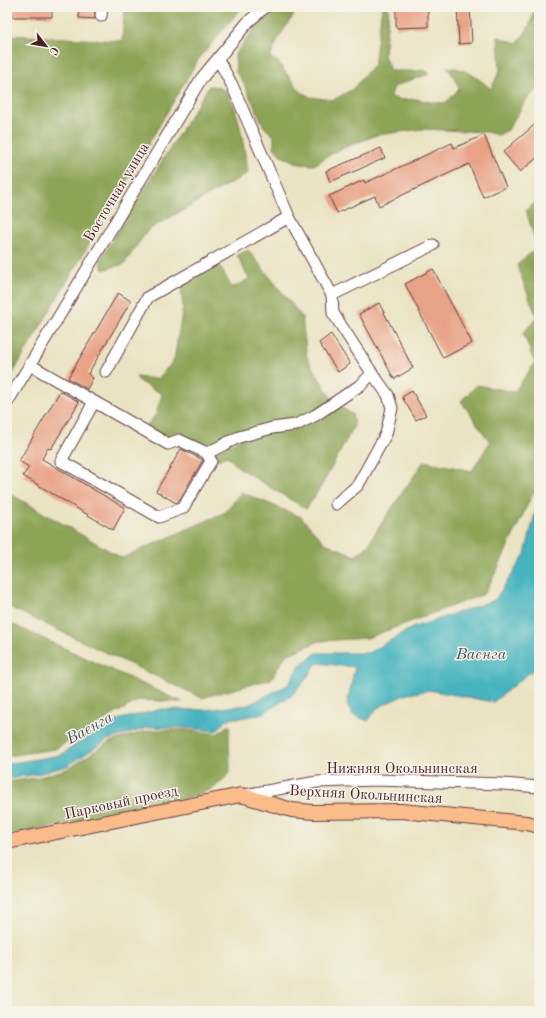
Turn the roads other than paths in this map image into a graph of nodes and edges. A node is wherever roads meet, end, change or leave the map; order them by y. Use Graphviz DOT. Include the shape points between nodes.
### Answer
graph roads {
  1 [pos="265,7"];
  2 [pos="218,59"];
  3 [pos="289,217"];
  4 [pos="433,245"];
  5 [pos="332,295"];
  6 [pos="30,365"];
  7 [pos="106,372"];
  8 [pos="372,373"];
  9 [pos="94,402"];
  10 [pos="7,403"];
  11 [pos="207,453"];
  12 [pos="336,504"];
  13 [pos="539,787"];
  14 [pos="241,795"];
  15 [pos="539,826"];
  16 [pos="7,842"];
  1 -- 2 [label="street, Восточная улица" via="248,22"];
  2 -- 3 [label="street"];
  2 -- 6 [label="street, Восточная улица" via="201,79"];
  3 -- 5 [label="street"];
  3 -- 7 [label="street" via="148,297"];
  4 -- 5 [label="street"];
  5 -- 8 [label="street" via="333,313"];
  6 -- 9 [label="street"];
  6 -- 10 [label="street, Восточная улица"];
  8 -- 11 [label="street" via="355,389 296,425 272,428 239,437"];
  8 -- 12 [label="street" via="388,395 392,408 386,434 358,485"];
  9 -- 11 [label="street" via="168,444 179,440"];
  9 -- 11 [label="street" via="61,461 159,517 183,508 211,461"];
  13 -- 14 [label="street, Нижняя Окольнинская" via="375,780 317,782"];
  14 -- 15 [label="main road, Верхняя Окольнинская" via="292,810 400,811"];
  14 -- 16 [label="main road, Парковый проезд"];
}
